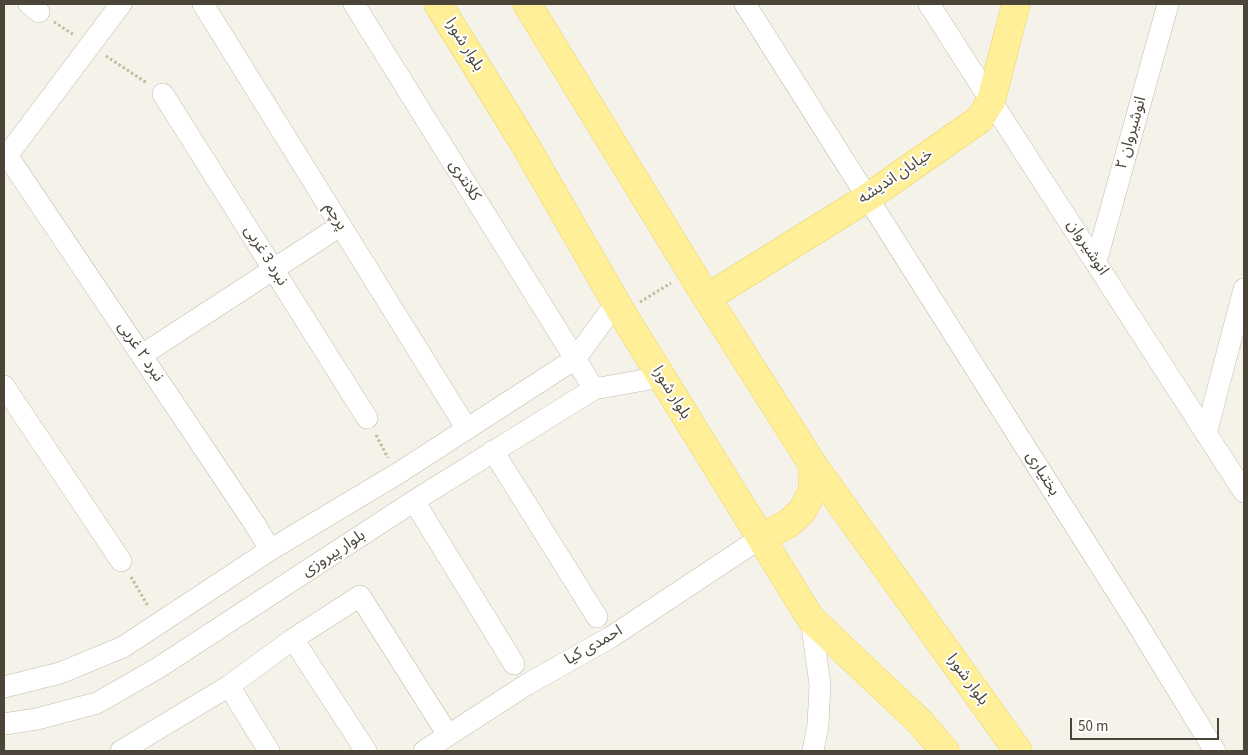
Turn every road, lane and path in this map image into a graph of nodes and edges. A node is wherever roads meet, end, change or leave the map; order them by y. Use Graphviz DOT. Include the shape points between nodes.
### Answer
graph roads {
  1 [pos="120,4"];
  2 [pos="203,4"];
  3 [pos="354,4"];
  4 [pos="438,4"];
  5 [pos="526,4"];
  6 [pos="744,4"];
  7 [pos="930,4"];
  8 [pos="1016,4"];
  9 [pos="1168,4"];
  10 [pos="34,8"];
  11 [pos="89,45"];
  12 [pos="163,94"];
  13 [pos="991,101"];
  14 [pos="5,156"];
  15 [pos="867,198"];
  16 [pos="340,226"];
  17 [pos="1096,262"];
  18 [pos="273,269"];
  19 [pos="691,271"];
  20 [pos="1244,289"];
  21 [pos="707,298"];
  22 [pos="619,308"];
  23 [pos="142,355"];
  24 [pos="575,358"];
  25 [pos="661,377"];
  26 [pos="4,386"];
  27 [pos="594,389"];
  28 [pos="366,418"];
  29 [pos="467,429"];
  30 [pos="1206,434"];
  31 [pos="494,451"];
  32 [pos="813,465"];
  33 [pos="397,474"];
  34 [pos="1244,492"];
  35 [pos="414,501"];
  36 [pos="762,537"];
  37 [pos="270,550"];
  38 [pos="121,561"];
  39 [pos="598,617"];
  40 [pos="812,619"];
  41 [pos="158,623"];
  42 [pos="293,640"];
  43 [pos="514,664"];
  44 [pos="4,686"];
  45 [pos="229,686"];
  46 [pos="4,724"];
  47 [pos="448,735"];
  48 [pos="121,751"];
  49 [pos="269,751"];
  50 [pos="366,751"];
  51 [pos="424,751"];
  52 [pos="813,751"];
  53 [pos="945,751"];
  54 [pos="1018,751"];
  55 [pos="1215,751"];
  1 -- 11 [label="street"];
  2 -- 16 [label="street, پرچم"];
  3 -- 24 [label="street, کلانتری"];
  4 -- 22 [label="main road, بلوار شورا" via="524,143"];
  5 -- 19 [label="main road, بلوار شورا"];
  6 -- 15 [label="street, بختیاری"];
  7 -- 13 [label="street, انوشیروان"];
  8 -- 13 [label="main road, خیابان اندیشه"];
  9 -- 17 [label="street, انوشیروان ۲"];
  10 -- 11 [label="path"];
  11 -- 12 [label="path"];
  11 -- 14 [label="street"];
  12 -- 18 [label="street, نبرد 3 غربی"];
  13 -- 15 [label="main road, خیابان اندیشه" via="980,119"];
  13 -- 17 [label="street, انوشیروان"];
  14 -- 23 [label="street, نبرد ۲ غربی"];
  15 -- 21 [label="main road, خیابان اندیشه"];
  15 -- 55 [label="street, بختیاری"];
  16 -- 18 [label="street"];
  16 -- 29 [label="street, پرچم"];
  17 -- 30 [label="street, انوشیروان"];
  18 -- 23 [label="street"];
  18 -- 28 [label="street, نبرد 3 غربی"];
  19 -- 21 [label="main road, بلوار شورا"];
  19 -- 22 [label="path"];
  20 -- 30 [label="street"];
  21 -- 32 [label="main road, بلوار شورا"];
  22 -- 24 [label="street"];
  22 -- 25 [label="main road, بلوار شورا"];
  23 -- 37 [label="street, نبرد ۲ غربی"];
  24 -- 27 [label="street, کلانتری"];
  24 -- 29 [label="street"];
  25 -- 27 [label="street, بلوار پیروزی"];
  25 -- 36 [label="main road, بلوار شورا"];
  26 -- 38 [label="street"];
  27 -- 31 [label="street, بلوار پیروزی"];
  28 -- 33 [label="path"];
  29 -- 33 [label="street"];
  30 -- 34 [label="street, انوشیروان"];
  31 -- 35 [label="street, بلوار پیروزی"];
  31 -- 39 [label="street"];
  32 -- 36 [label="main road" via="813,490 802,511 788,524"];
  32 -- 54 [label="main road, بلوار شورا"];
  33 -- 37 [label="street"];
  35 -- 43 [label="street"];
  35 -- 46 [label="street, بلوار پیروزی" via="158,668 97,703"];
  36 -- 40 [label="main road, بلوار شورا"];
  36 -- 47 [label="street, احمدی کیا" via="611,638 526,685"];
  37 -- 41 [label="street"];
  38 -- 41 [label="path"];
  40 -- 52 [label="street" via="820,684"];
  40 -- 53 [label="main road, بلوار شورا" via="920,722"];
  41 -- 44 [label="street" via="122,647 60,673"];
  42 -- 45 [label="street"];
  42 -- 47 [label="street" via="360,596"];
  42 -- 50 [label="street"];
  45 -- 48 [label="street"];
  45 -- 49 [label="street"];
  47 -- 51 [label="street, احمدی کیا"];
}
